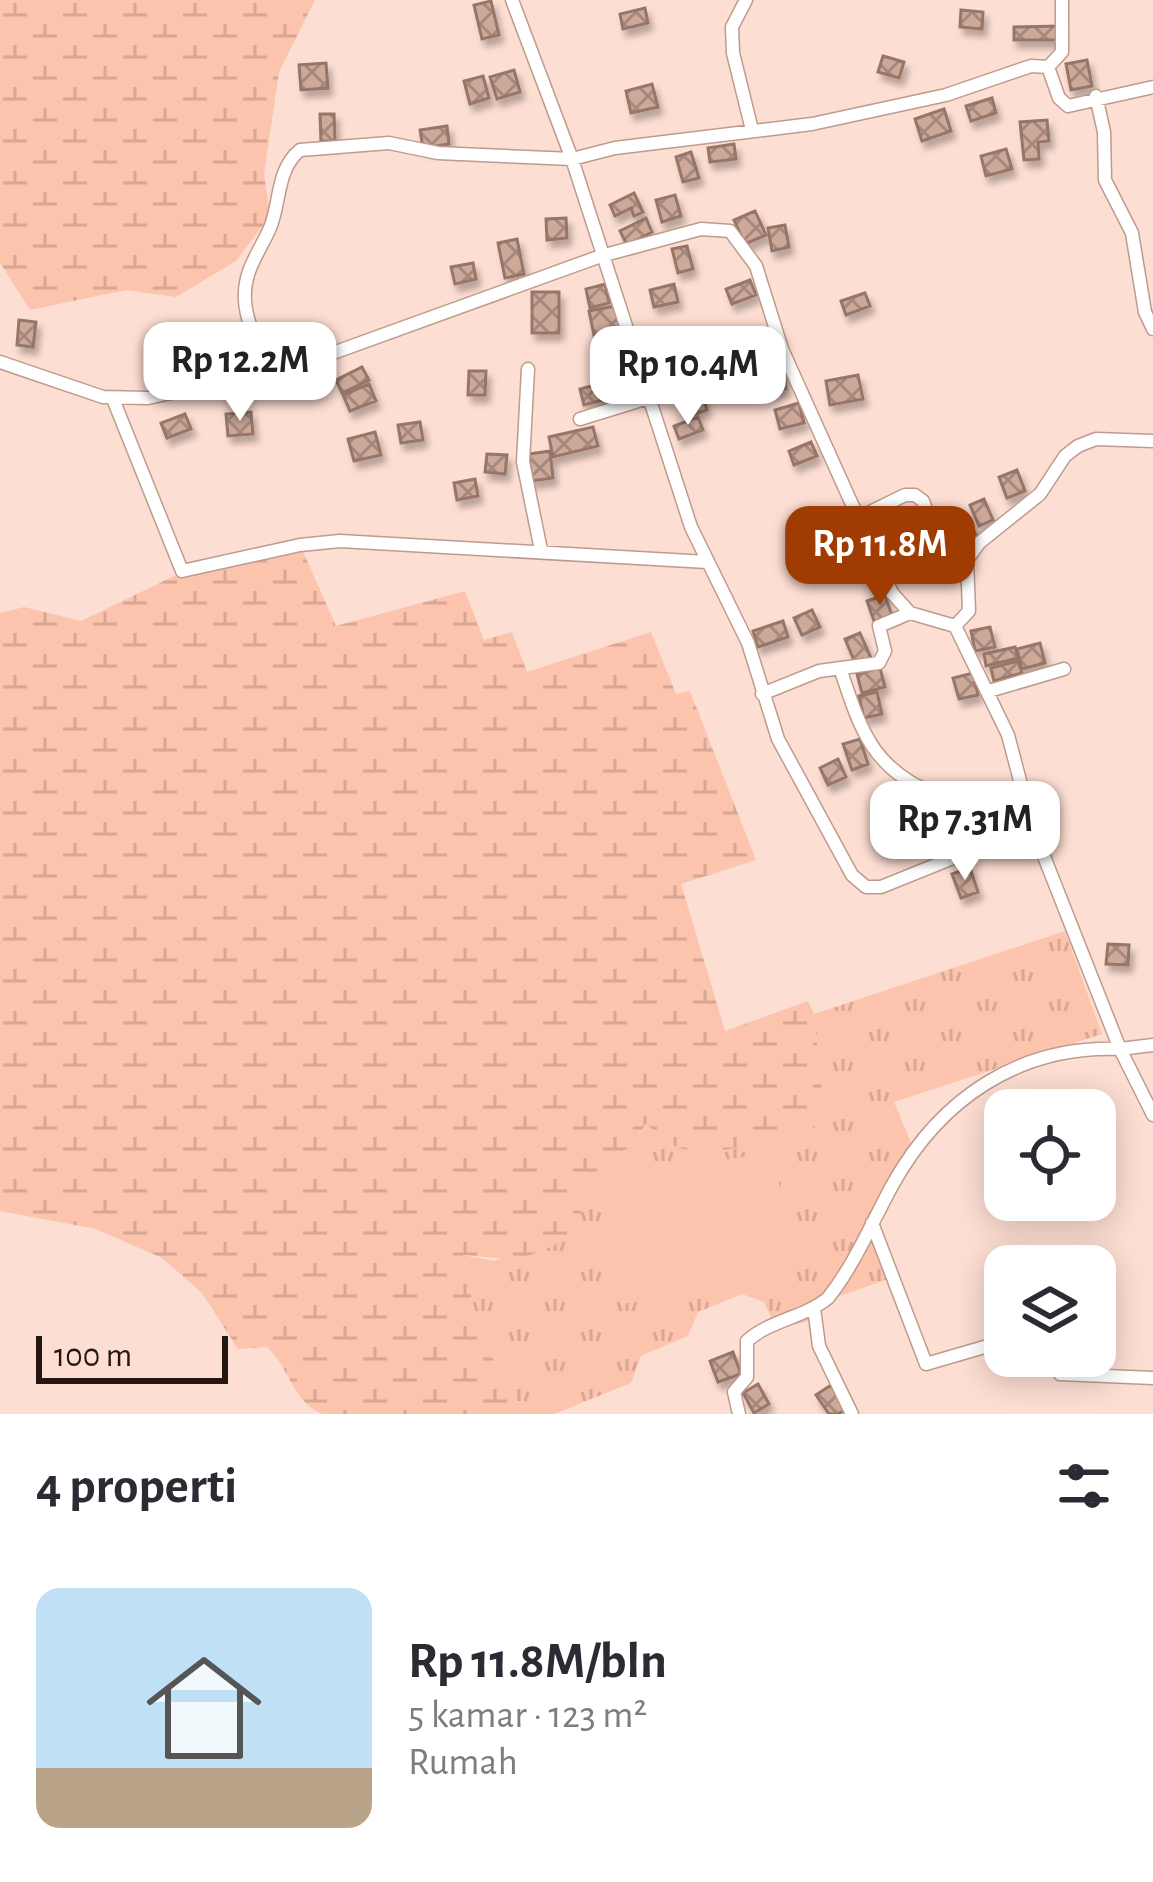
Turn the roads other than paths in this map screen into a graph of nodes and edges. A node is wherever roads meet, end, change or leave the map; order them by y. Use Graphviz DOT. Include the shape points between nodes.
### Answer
graph roads {
  1 [pos="512,0"];
  2 [pos="746,0"];
  3 [pos="1062,0"];
  4 [pos="1048,67"];
  5 [pos="1153,87"];
  6 [pos="1096,96"];
  7 [pos="752,130"];
  8 [pos="572,159"];
  9 [pos="601,256"];
  10 [pos="1153,329"];
  11 [pos="0,362"];
  12 [pos="528,369"];
  13 [pos="268,373"];
  14 [pos="648,398"];
  15 [pos="112,399"];
  16 [pos="580,419"];
  17 [pos="1153,441"];
  18 [pos="857,518"];
  19 [pos="541,550"];
  20 [pos="967,560"];
  21 [pos="707,562"];
  22 [pos="910,613"];
  23 [pos="956,626"];
  24 [pos="840,668"];
  25 [pos="1064,669"];
  26 [pos="988,692"];
  27 [pos="762,694"];
  28 [pos="934,794"];
  29 [pos="1032,826"];
  30 [pos="1153,1045"];
  31 [pos="1120,1049"];
  32 [pos="1153,1114"];
  33 [pos="872,1223"];
  34 [pos="814,1308"];
  35 [pos="984,1347"];
  36 [pos="1116,1376"];
  37 [pos="1153,1378"];
  38 [pos="739,1414"];
  39 [pos="852,1414"];
  1 -- 8 [label="street"];
  2 -- 7 [label="street" via="732,27 733,52"];
  3 -- 4 [label="street" via="1062,52"];
  4 -- 6 [label="street" via="1063,103"];
  4 -- 7 [label="street" via="925,100"];
  5 -- 6 [label="street"];
  6 -- 10 [label="street" via="1105,180 1132,232"];
  7 -- 8 [label="street"];
  8 -- 9 [label="street"];
  8 -- 13 [label="street" via="389,143 300,150 286,166 245,286"];
  9 -- 13 [label="street"];
  9 -- 14 [label="street"];
  9 -- 18 [label="street" via="701,229 738,239 766,287 782,349"];
  11 -- 15 [label="street"];
  12 -- 19 [label="street" via="524,462"];
  13 -- 15 [label="street"];
  14 -- 16 [label="street"];
  14 -- 21 [label="street"];
  15 -- 19 [label="street" via="182,571 322,542"];
  17 -- 20 [label="street" via="1078,446 1040,494"];
  18 -- 20 [label="street" via="915,494 944,557"];
  18 -- 22 [label="street"];
  19 -- 21 [label="street"];
  20 -- 23 [label="street" via="971,602"];
  21 -- 27 [label="street"];
  22 -- 23 [label="street"];
  22 -- 24 [label="street" via="879,626 879,663"];
  23 -- 26 [label="street"];
  24 -- 27 [label="street"];
  24 -- 28 [label="street" via="874,752"];
  25 -- 26 [label="street"];
  26 -- 29 [label="street"];
  27 -- 29 [label="street" via="785,754 866,887"];
  29 -- 31 [label="street"];
  30 -- 31 [label="street"];
  31 -- 32 [label="street"];
  31 -- 33 [label="street" via="1042,1058 965,1094 914,1152"];
  33 -- 34 [label="street" via="839,1283"];
  33 -- 35 [label="street" via="926,1364"];
  34 -- 38 [label="street" via="747,1341 747,1378 734,1392"];
  34 -- 39 [label="street" via="819,1346"];
  36 -- 37 [label="street"];
}
